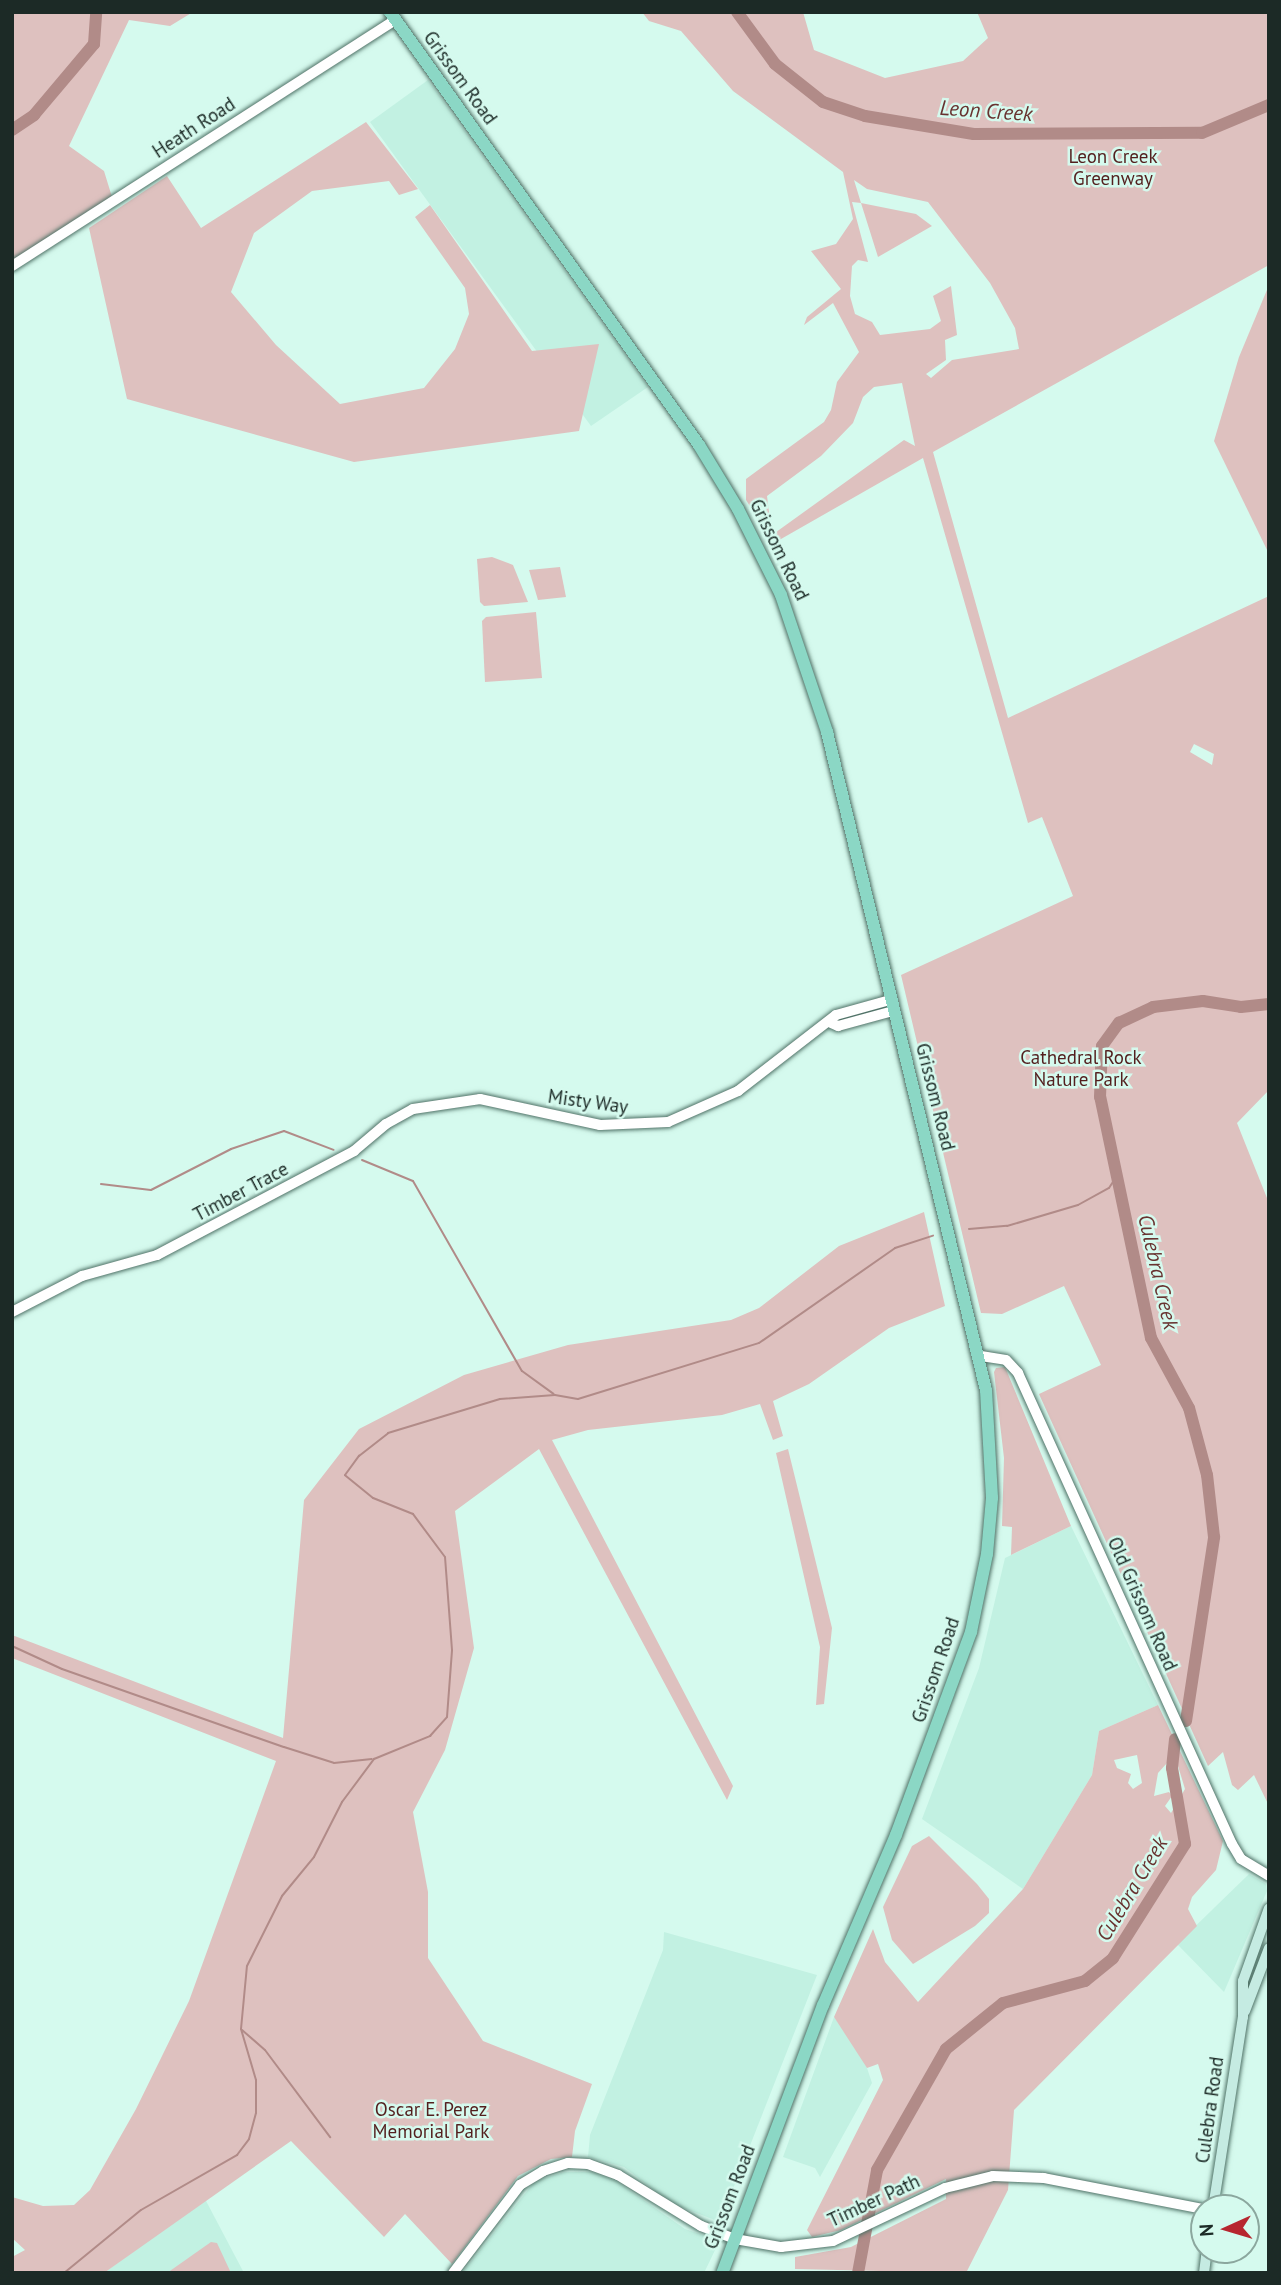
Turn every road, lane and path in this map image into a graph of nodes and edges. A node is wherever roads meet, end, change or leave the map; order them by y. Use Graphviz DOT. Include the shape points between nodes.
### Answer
graph roads {
  1 [pos="392,16"];
  2 [pos="12,266"];
  3 [pos="892,1006"];
  4 [pos="480,1099"];
  5 [pos="12,1312"];
  6 [pos="981,1356"];
  7 [pos="1269,1875"];
  8 [pos="1269,1908"];
  9 [pos="1269,1948"];
  10 [pos="1243,2017"];
  11 [pos="1215,2194"];
  12 [pos="1190,2207"];
  13 [pos="735,2239"];
  14 [pos="453,2273"];
  15 [pos="722,2273"];
  1 -- 2 [label="street, Heath Road"];
  1 -- 3 [label="main road, Grissom Road" via="699,445 768,564 820,708"];
  3 -- 4 [label="street, Misty Way" via="838,1026 831,1023 738,1091 668,1122 631,1127 591,1124"];
  3 -- 6 [label="main road, Grissom Road"];
  4 -- 5 [label="street, Timber Trace" via="425,1105 399,1115 354,1151 157,1255 82,1276"];
  6 -- 7 [label="street, Old Grissom Road" via="1006,1360 1018,1373 1232,1844 1241,1858"];
  6 -- 13 [label="main road, Grissom Road" via="990,1416 992,1498 987,1554 971,1632 896,1835 823,2005"];
  8 -- 10 [label="main road, Culebra Road" via="1243,1980"];
  9 -- 10 [label="main road, Culebra Road"];
  10 -- 11 [label="main road, Culebra Road"];
  12 -- 13 [label="street, Timber Path" via="1019,2175 993,2176 945,2188 858,2231 799,2246"];
  13 -- 14 [label="street, Timber Path" via="672,2212 607,2170 568,2164 542,2171 520,2185"];
  13 -- 15 [label="main road, Grissom Road"];
}
